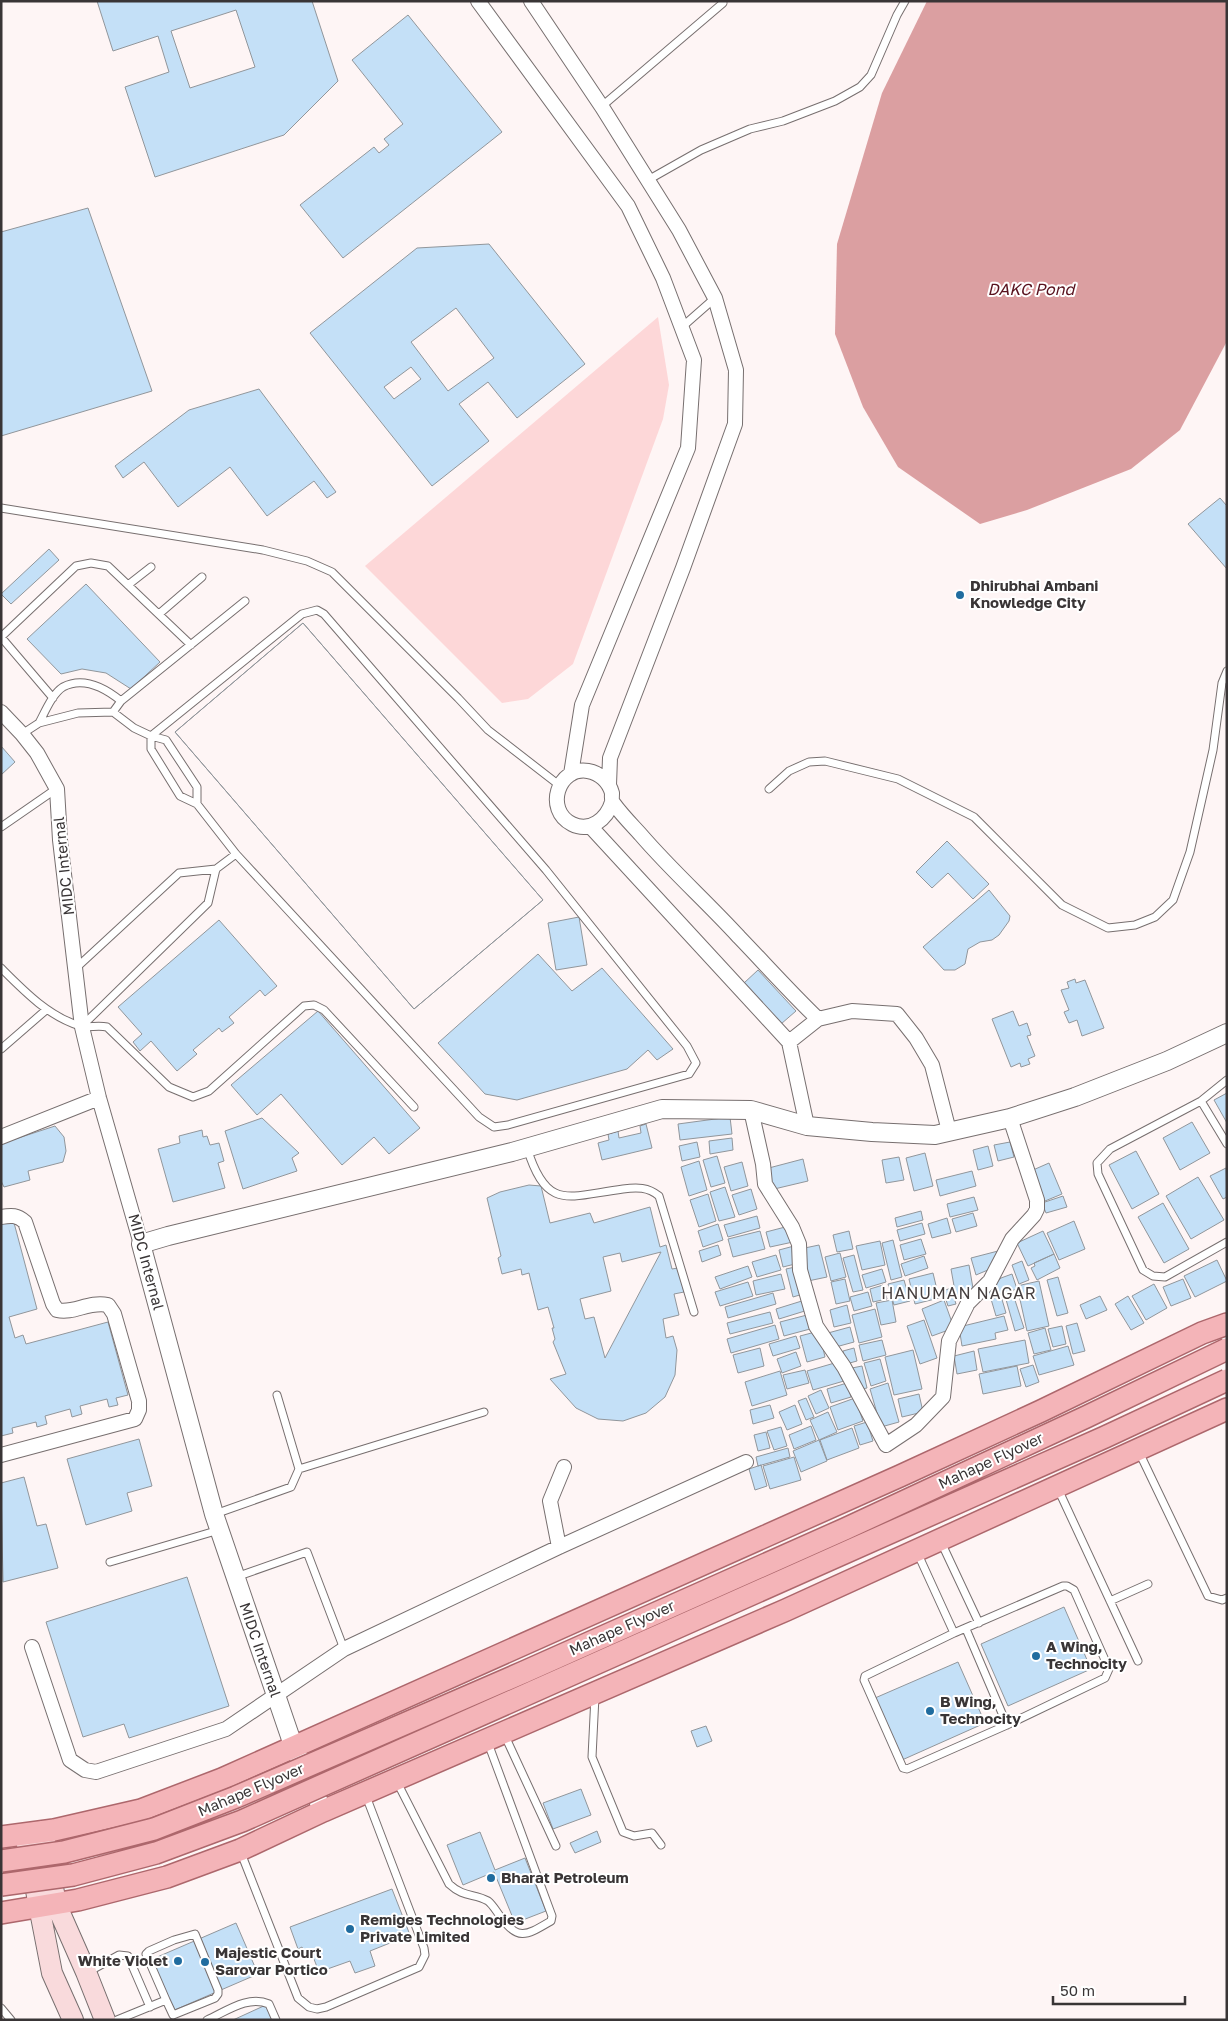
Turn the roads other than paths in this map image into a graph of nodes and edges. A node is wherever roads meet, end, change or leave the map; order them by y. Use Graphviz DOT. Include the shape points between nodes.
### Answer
graph roads {
  1 [pos="478,1"];
  2 [pos="531,1"];
  3 [pos="905,1"];
  4 [pos="723,3"];
  5 [pos="602,107"];
  6 [pos="648,180"];
  7 [pos="714,298"];
  8 [pos="682,327"];
  9 [pos="1,508"];
  10 [pos="150,567"];
  11 [pos="202,577"];
  12 [pos="128,585"];
  13 [pos="245,601"];
  14 [pos="159,614"];
  15 [pos="1,637"];
  16 [pos="191,645"];
  17 [pos="1227,671"];
  18 [pos="53,698"];
  19 [pos="121,701"];
  20 [pos="1,712"];
  21 [pos="113,712"];
  22 [pos="38,723"];
  23 [pos="22,734"];
  24 [pos="151,736"];
  25 [pos="571,774"];
  26 [pos="609,785"];
  27 [pos="559,786"];
  28 [pos="57,788"];
  29 [pos="769,789"];
  30 [pos="612,802"];
  31 [pos="197,804"];
  32 [pos="590,826"];
  33 [pos="1,827"];
  34 [pos="236,854"];
  35 [pos="216,869"];
  36 [pos="1,968"];
  37 [pos="75,969"];
  38 [pos="46,1010"];
  39 [pos="818,1019"];
  40 [pos="82,1027"];
  41 [pos="1227,1033"];
  42 [pos="789,1042"];
  43 [pos="1,1050"];
  44 [pos="1227,1080"];
  45 [pos="99,1098"];
  46 [pos="1201,1101"];
  47 [pos="414,1107"];
  48 [pos="751,1110"];
  49 [pos="1010,1118"];
  50 [pos="807,1126"];
  51 [pos="949,1131"];
  52 [pos="1,1137"];
  53 [pos="1227,1144"];
  54 [pos="527,1148"];
  55 [pos="1,1217"];
  56 [pos="1227,1242"];
  57 [pos="141,1244"];
  58 [pos="694,1312"];
  59 [pos="1227,1324"];
  60 [pos="1227,1349"];
  61 [pos="1227,1380"];
  62 [pos="277,1395"];
  63 [pos="1227,1409"];
  64 [pos="484,1412"];
  65 [pos="1138,1450"];
  66 [pos="1,1455"];
  67 [pos="746,1462"];
  68 [pos="564,1468"];
  69 [pos="299,1469"];
  70 [pos="1056,1486"];
  71 [pos="217,1522"];
  72 [pos="940,1540"];
  73 [pos="560,1547"];
  74 [pos="917,1550"];
  75 [pos="110,1562"];
  76 [pos="235,1577"];
  77 [pos="1148,1584"];
  78 [pos="1227,1598"];
  79 [pos="1110,1601"];
  80 [pos="979,1623"];
  81 [pos="966,1629"];
  82 [pos="954,1633"];
  83 [pos="32,1647"];
  84 [pos="344,1649"];
  85 [pos="1138,1661"];
  86 [pos="595,1693"];
  87 [pos="275,1695"];
  88 [pos="1007,1725"];
  89 [pos="495,1737"];
  90 [pos="294,1745"];
  91 [pos="396,1780"];
  92 [pos="365,1793"];
  93 [pos="323,1811"];
  94 [pos="34,1833"];
  95 [pos="1,1837"];
  96 [pos="661,1845"];
  97 [pos="556,1846"];
  98 [pos="240,1850"];
  99 [pos="1,1861"];
  100 [pos="1,1885"];
  101 [pos="47,1906"];
  102 [pos="1,1913"];
  103 [pos="86,1972"];
  104 [pos="166,2000"];
  105 [pos="150,2007"];
  106 [pos="1,2008"];
  107 [pos="12,2020"];
  108 [pos="73,2020"];
  109 [pos="105,2020"];
  110 [pos="117,2020"];
  111 [pos="207,2020"];
  112 [pos="276,2020"];
  1 -- 8 [label="street" via="628,206 663,278"];
  2 -- 5 [label="street"];
  3 -- 6 [label="lane" via="871,75 860,87 835,101 783,121 750,129 701,150"];
  4 -- 5 [label="lane"];
  5 -- 6 [label="street"];
  6 -- 7 [label="street" via="679,230"];
  7 -- 8 [label="lane"];
  7 -- 26 [label="street" via="736,370 735,424 610,758"];
  8 -- 25 [label="street" via="694,360 688,448 582,705"];
  9 -- 27 [label="lane" via="263,550 307,561 332,572 488,730"];
  10 -- 12 [label="lane"];
  11 -- 14 [label="lane"];
  12 -- 14 [label="lane"];
  12 -- 15 [label="lane" via="108,566 91,562 76,566"];
  13 -- 16 [label="lane"];
  14 -- 16 [label="lane"];
  15 -- 18 [label="lane"];
  16 -- 19 [label="lane"];
  17 -- 29 [label="lane" via="1222,683 1214,750 1188,860 1173,900 1154,917 1135,925 1108,928 1062,905 974,817 898,779 825,760 789,771"];
  18 -- 19 [label="lane" via="63,687 85,682 108,691"];
  18 -- 22 [label="lane"];
  19 -- 21 [label="lane"];
  20 -- 23 [label="street, MIDC Internal"];
  21 -- 22 [label="lane" via="78,713"];
  21 -- 24 [label="lane"];
  22 -- 23 [label="lane"];
  23 -- 28 [label="street, MIDC Internal"];
  24 -- 31 [label="lane" via="151,749 180,796"];
  24 -- 31 [label="lane" via="166,740 197,787"];
  24 -- 34 [label="lane" via="302,614 317,610 324,614 546,870 687,1046 696,1063 689,1074 508,1125 494,1126 479,1117"];
  25 -- 26 [label="street" via="588,771 604,778"];
  25 -- 27 [label="street"];
  26 -- 30 [label="street"];
  27 -- 32 [label="street" via="556,803 559,812 572,824"];
  28 -- 33 [label="lane"];
  28 -- 37 [label="street, MIDC Internal"];
  30 -- 32 [label="street" via="605,818"];
  30 -- 39 [label="street"];
  31 -- 34 [label="lane"];
  32 -- 42 [label="street"];
  34 -- 35 [label="lane"];
  35 -- 37 [label="lane" via="179,873"];
  35 -- 40 [label="lane" via="208,903"];
  36 -- 38 [label="lane"];
  37 -- 40 [label="street, MIDC Internal"];
  38 -- 40 [label="lane"];
  38 -- 43 [label="lane"];
  39 -- 42 [label="street"];
  39 -- 51 [label="street" via="852,1011 898,1014 932,1065"];
  40 -- 45 [label="street, MIDC Internal"];
  40 -- 47 [label="lane" via="107,1027 169,1088 193,1097 209,1092 304,1006 314,1005 324,1010"];
  41 -- 49 [label="street" via="1075,1097"];
  42 -- 50 [label="street"];
  44 -- 46 [label="lane"];
  45 -- 52 [label="street"];
  45 -- 57 [label="street, MIDC Internal"];
  46 -- 53 [label="lane"];
  46 -- 56 [label="lane" via="1110,1149 1097,1164 1098,1174 1143,1270 1153,1276 1165,1277"];
  48 -- 49 [label="street" via="765,1184 799,1244 800,1270 816,1326 844,1367 886,1445 916,1425 943,1397 949,1341 968,1302 990,1281 1012,1239 1037,1208"];
  48 -- 50 [label="street"];
  48 -- 54 [label="street" via="662,1109"];
  49 -- 51 [label="street"];
  50 -- 51 [label="street" via="934,1135"];
  54 -- 57 [label="street"];
  54 -- 58 [label="lane" via="532,1164 552,1193 564,1197 636,1187 651,1189 660,1196"];
  55 -- 66 [label="street" via="12,1215 26,1222 57,1310 64,1312 97,1303 108,1305 114,1314 140,1401 135,1419"];
  57 -- 71 [label="street, MIDC Internal"];
  59 -- 90 [label="main road" via="900,1476"];
  60 -- 99 [label="main road, Mahape Flyover, bridge" via="845,1529 236,1798 154,1829 64,1852"];
  61 -- 100 [label="main road, Mahape Flyover, bridge" via="242,1821 156,1853 73,1875"];
  62 -- 69 [label="lane"];
  63 -- 65 [label="main road"];
  64 -- 69 [label="lane"];
  65 -- 70 [label="main road"];
  65 -- 78 [label="lane" via="1208,1596 1222,1600"];
  67 -- 73 [label="street"];
  68 -- 73 [label="street" via="550,1500"];
  69 -- 71 [label="lane" via="291,1487"];
  70 -- 72 [label="main road"];
  70 -- 79 [label="lane"];
  71 -- 75 [label="lane"];
  71 -- 76 [label="street, MIDC Internal"];
  72 -- 74 [label="main road"];
  72 -- 80 [label="lane"];
  73 -- 84 [label="street"];
  74 -- 82 [label="lane"];
  74 -- 86 [label="main road"];
  76 -- 84 [label="lane" via="307,1552"];
  76 -- 87 [label="street, MIDC Internal"];
  77 -- 79 [label="lane"];
  79 -- 85 [label="lane"];
  80 -- 81 [label="lane"];
  80 -- 88 [label="lane" via="1067,1586 1074,1590 1108,1668 1105,1678"];
  81 -- 82 [label="lane"];
  81 -- 88 [label="lane"];
  82 -- 88 [label="lane" via="864,1676 902,1766 907,1769"];
  83 -- 87 [label="street" via="70,1760 85,1770 96,1772 226,1729"];
  84 -- 87 [label="street"];
  86 -- 89 [label="main road"];
  86 -- 96 [label="lane" via="592,1757 623,1832 634,1836 652,1832"];
  87 -- 90 [label="street, MIDC Internal"];
  89 -- 91 [label="main road"];
  89 -- 91 [label="lane" via="552,1916 551,1921 534,1931 524,1935 514,1932 491,1904 457,1892 449,1884"];
  89 -- 97 [label="lane"];
  90 -- 93 [label="street, MIDC Internal"];
  90 -- 94 [label="main road" via="141,1810"];
  91 -- 92 [label="main road"];
  92 -- 93 [label="main road"];
  92 -- 98 [label="lane" via="424,1948 422,1963 410,1970 333,2005 317,2009 309,2007 298,1998"];
  93 -- 98 [label="main road"];
  94 -- 95 [label="main road"];
  94 -- 101 [label="main road"];
  98 -- 101 [label="main road" via="167,1877"];
  101 -- 102 [label="main road"];
  101 -- 103 [label="main road"];
  101 -- 108 [label="main road" via="52,1974"];
  103 -- 105 [label="lane" via="119,1955 128,1956"];
  103 -- 109 [label="main road"];
  104 -- 104 [label="lane" via="173,2015 218,1994 195,1934 146,1954"];
  104 -- 105 [label="lane"];
  105 -- 110 [label="lane"];
  106 -- 107 [label="lane"];
  111 -- 112 [label="lane" via="249,2001 260,2000 269,2004"];
}
